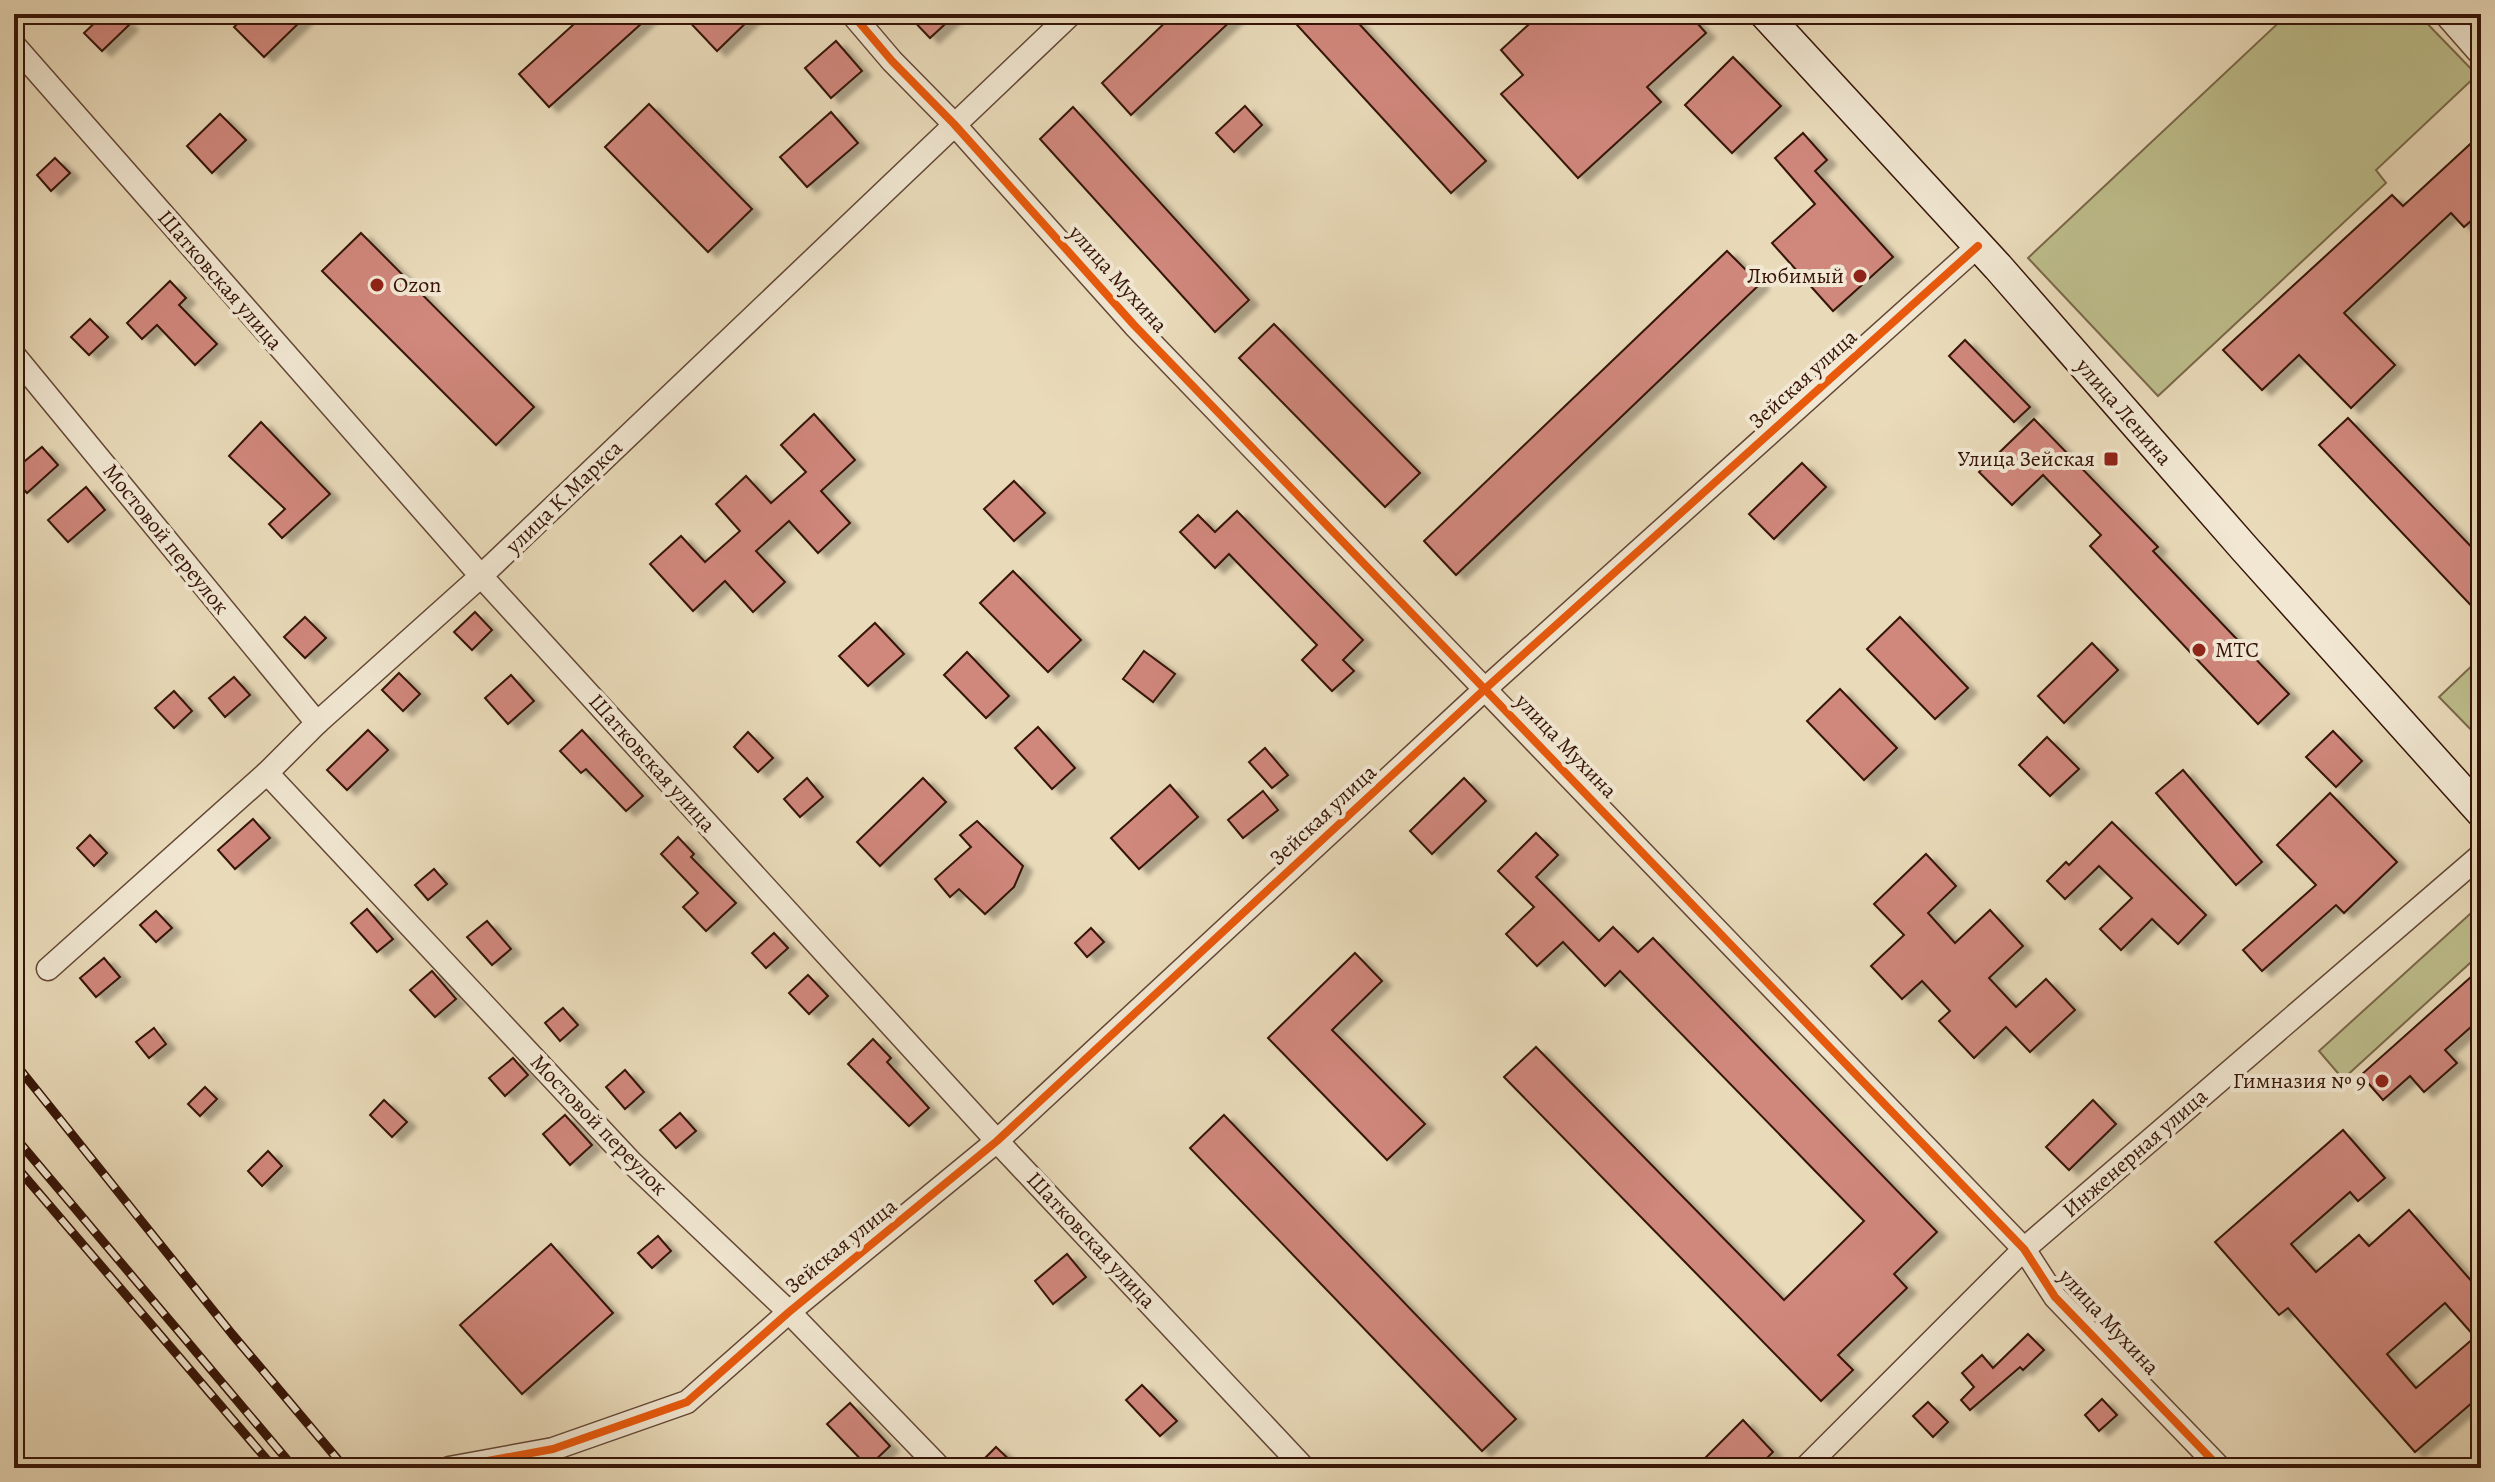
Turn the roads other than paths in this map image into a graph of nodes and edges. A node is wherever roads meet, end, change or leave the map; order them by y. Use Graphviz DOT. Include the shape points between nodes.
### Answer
graph roads {
  1 [pos="852,14"];
  2 [pos="1071,14"];
  3 [pos="1765,14"];
  4 [pos="2445,14"];
  5 [pos="14,45"];
  6 [pos="2481,55"];
  7 [pos="954,124"];
  8 [pos="1978,246"];
  9 [pos="14,355"];
  10 [pos="481,576"];
  11 [pos="1485,689"];
  12 [pos="317,723"];
  13 [pos="267,773"];
  14 [pos="2481,812"];
  15 [pos="2481,855"];
  16 [pos="48,969"];
  17 [pos="997,1141"];
  18 [pos="2024,1249"];
  19 [pos="789,1312"];
  20 [pos="449,1468"];
  21 [pos="940,1468"];
  22 [pos="1304,1468"];
  23 [pos="1805,1468"];
  24 [pos="2220,1468"];
  1 -- 7 [label="street, улица Мухина"];
  2 -- 7 [label="street, улица К.Маркса"];
  3 -- 8 [label="main road, улица Ленина"];
  4 -- 6 [label="street"];
  5 -- 10 [label="street, Шатковская улица"];
  7 -- 10 [label="street, улица К.Маркса"];
  7 -- 11 [label="street, улица Мухина" via="1134,325"];
  8 -- 11 [label="street, Зейская улица"];
  8 -- 14 [label="main road, улица Ленина"];
  9 -- 12 [label="street, Мостовой переулок"];
  10 -- 12 [label="street, улица К.Маркса"];
  10 -- 17 [label="street, Шатковская улица"];
  11 -- 17 [label="street, Зейская улица"];
  11 -- 18 [label="street, улица Мухина"];
  12 -- 13 [label="street, улица К.Маркса"];
  13 -- 16 [label="street, улица К.Маркса"];
  13 -- 19 [label="street, Мостовой переулок" via="631,1162"];
  15 -- 18 [label="street, Инженерная улица"];
  17 -- 19 [label="street, Зейская улица"];
  17 -- 22 [label="street, Шатковская улица"];
  18 -- 23 [label="street, Инженерная улица"];
  18 -- 24 [label="street, улица Мухина" via="2055,1297"];
  19 -- 20 [label="street, Зейская улица" via="687,1402 553,1449"];
  19 -- 21 [label="street, Мостовой переулок"];
}
